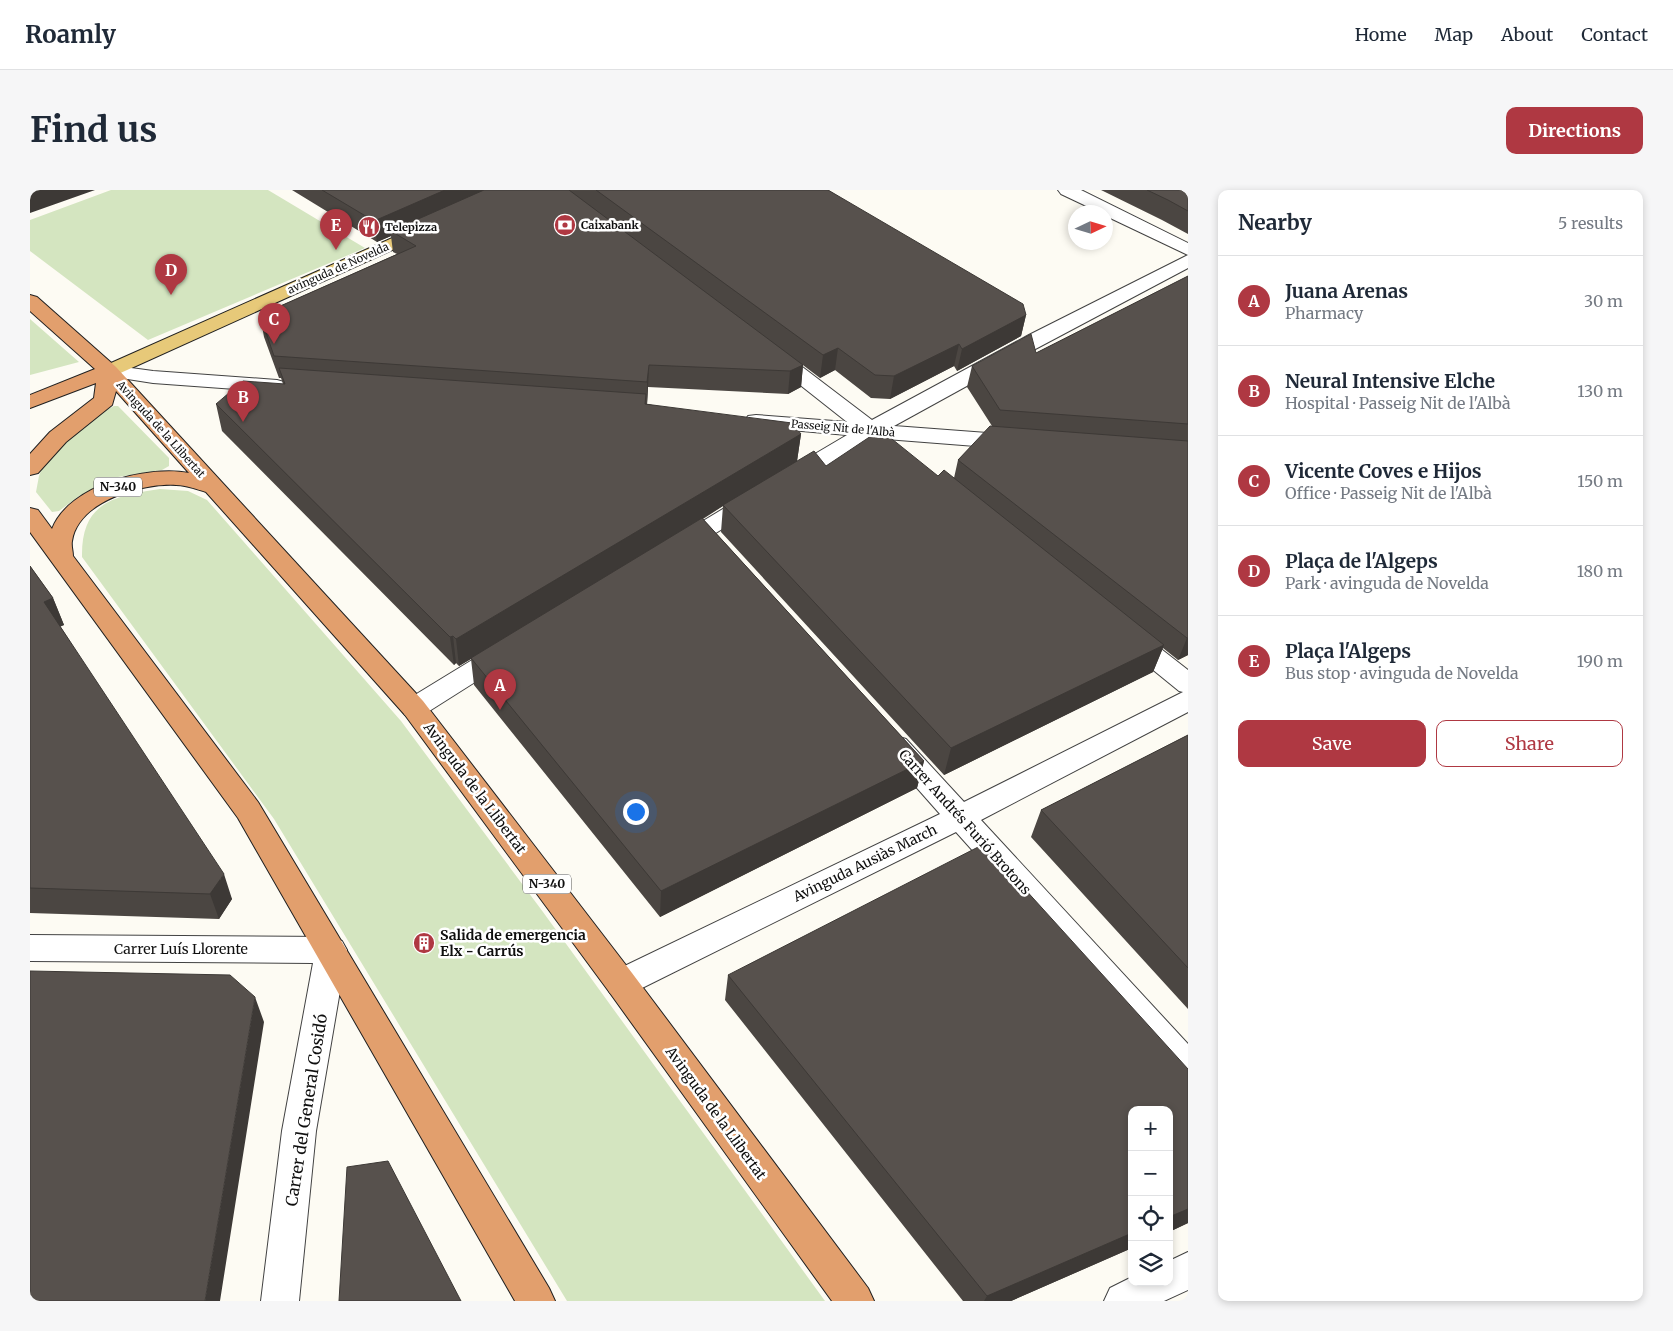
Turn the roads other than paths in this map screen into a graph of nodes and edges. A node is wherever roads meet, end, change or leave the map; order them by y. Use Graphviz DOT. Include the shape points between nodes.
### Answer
graph roads {
  1 [pos="1067,190"];
  2 [pos="441,222"];
  3 [pos="1188,250"];
  4 [pos="1188,261"];
  5 [pos="30,302"];
  6 [pos="758,344"];
  7 [pos="109,372"];
  8 [pos="30,384"];
  9 [pos="294,387"];
  10 [pos="30,402"];
  11 [pos="741,420"];
  12 [pos="870,429"];
  13 [pos="1033,444"];
  14 [pos="902,454"];
  15 [pos="30,468"];
  16 [pos="213,487"];
  17 [pos="30,515"];
  18 [pos="703,531"];
  19 [pos="723,553"];
  20 [pos="61,556"];
  21 [pos="662,556"];
  22 [pos="1111,622"];
  23 [pos="522,642"];
  24 [pos="1188,684"];
  25 [pos="1188,700"];
  26 [pos="414,708"];
  27 [pos="881,729"];
  28 [pos="960,817"];
  29 [pos="30,948"];
  30 [pos="332,950"];
  31 [pos="621,983"];
  32 [pos="1188,1067"];
  33 [pos="1188,1271"];
  34 [pos="1173,1278"];
  35 [pos="1155,1286"];
  36 [pos="280,1301"];
  37 [pos="536,1301"];
  38 [pos="855,1301"];
  39 [pos="1123,1301"];
  1 -- 3 [label="street"];
  2 -- 7 [label="main road, avinguda de Novelda"];
  4 -- 12 [label="street" via="1051,330"];
  5 -- 7 [label="highway, Avinguda de la Llibertat / N-340"];
  6 -- 12 [label="street"];
  7 -- 8 [label="highway, Avinguda de la Llibertat" via="80,372"];
  7 -- 9 [label="street"];
  7 -- 10 [label="highway, Avinguda de la Llibertat"];
  7 -- 15 [label="highway, Avinguda de la Llibertat" via="104,400 58,436"];
  7 -- 16 [label="highway, Avinguda de la Llibertat / N-340"];
  11 -- 12 [label="street, Passeig Nit de l'Albà"];
  12 -- 13 [label="street, Passeig Nit de l'Albà"];
  12 -- 14 [label="street"];
  12 -- 18 [label="street"];
  16 -- 20 [label="highway, Avinguda de la Llibertat / N-340" via="196,481 155,478 112,489 76,512 65,526 60,541"];
  16 -- 26 [label="highway, Avinguda de la Llibertat / N-340"];
  17 -- 20 [label="highway"];
  18 -- 19 [label="street"];
  18 -- 21 [label="street"];
  20 -- 30 [label="highway" via="248,810"];
  22 -- 24 [label="street"];
  23 -- 26 [label="street"];
  25 -- 28 [label="street, Avinguda Ausiàs March"];
  26 -- 31 [label="highway, Avinguda de la Llibertat / N-340"];
  27 -- 28 [label="street, Carrer Andrés Furió Brotons"];
  28 -- 31 [label="street, Avinguda Ausiàs March"];
  28 -- 32 [label="street, Carrer Andrés Furió Brotons"];
  29 -- 30 [label="street, Carrer Luís Llorente"];
  30 -- 36 [label="street, Carrer del General Cosidó" via="299,1131"];
  30 -- 37 [label="highway"];
  31 -- 38 [label="highway, Avinguda de la Llibertat / N-340"];
  33 -- 34 [label="street"];
  35 -- 39 [label="street"];
}
